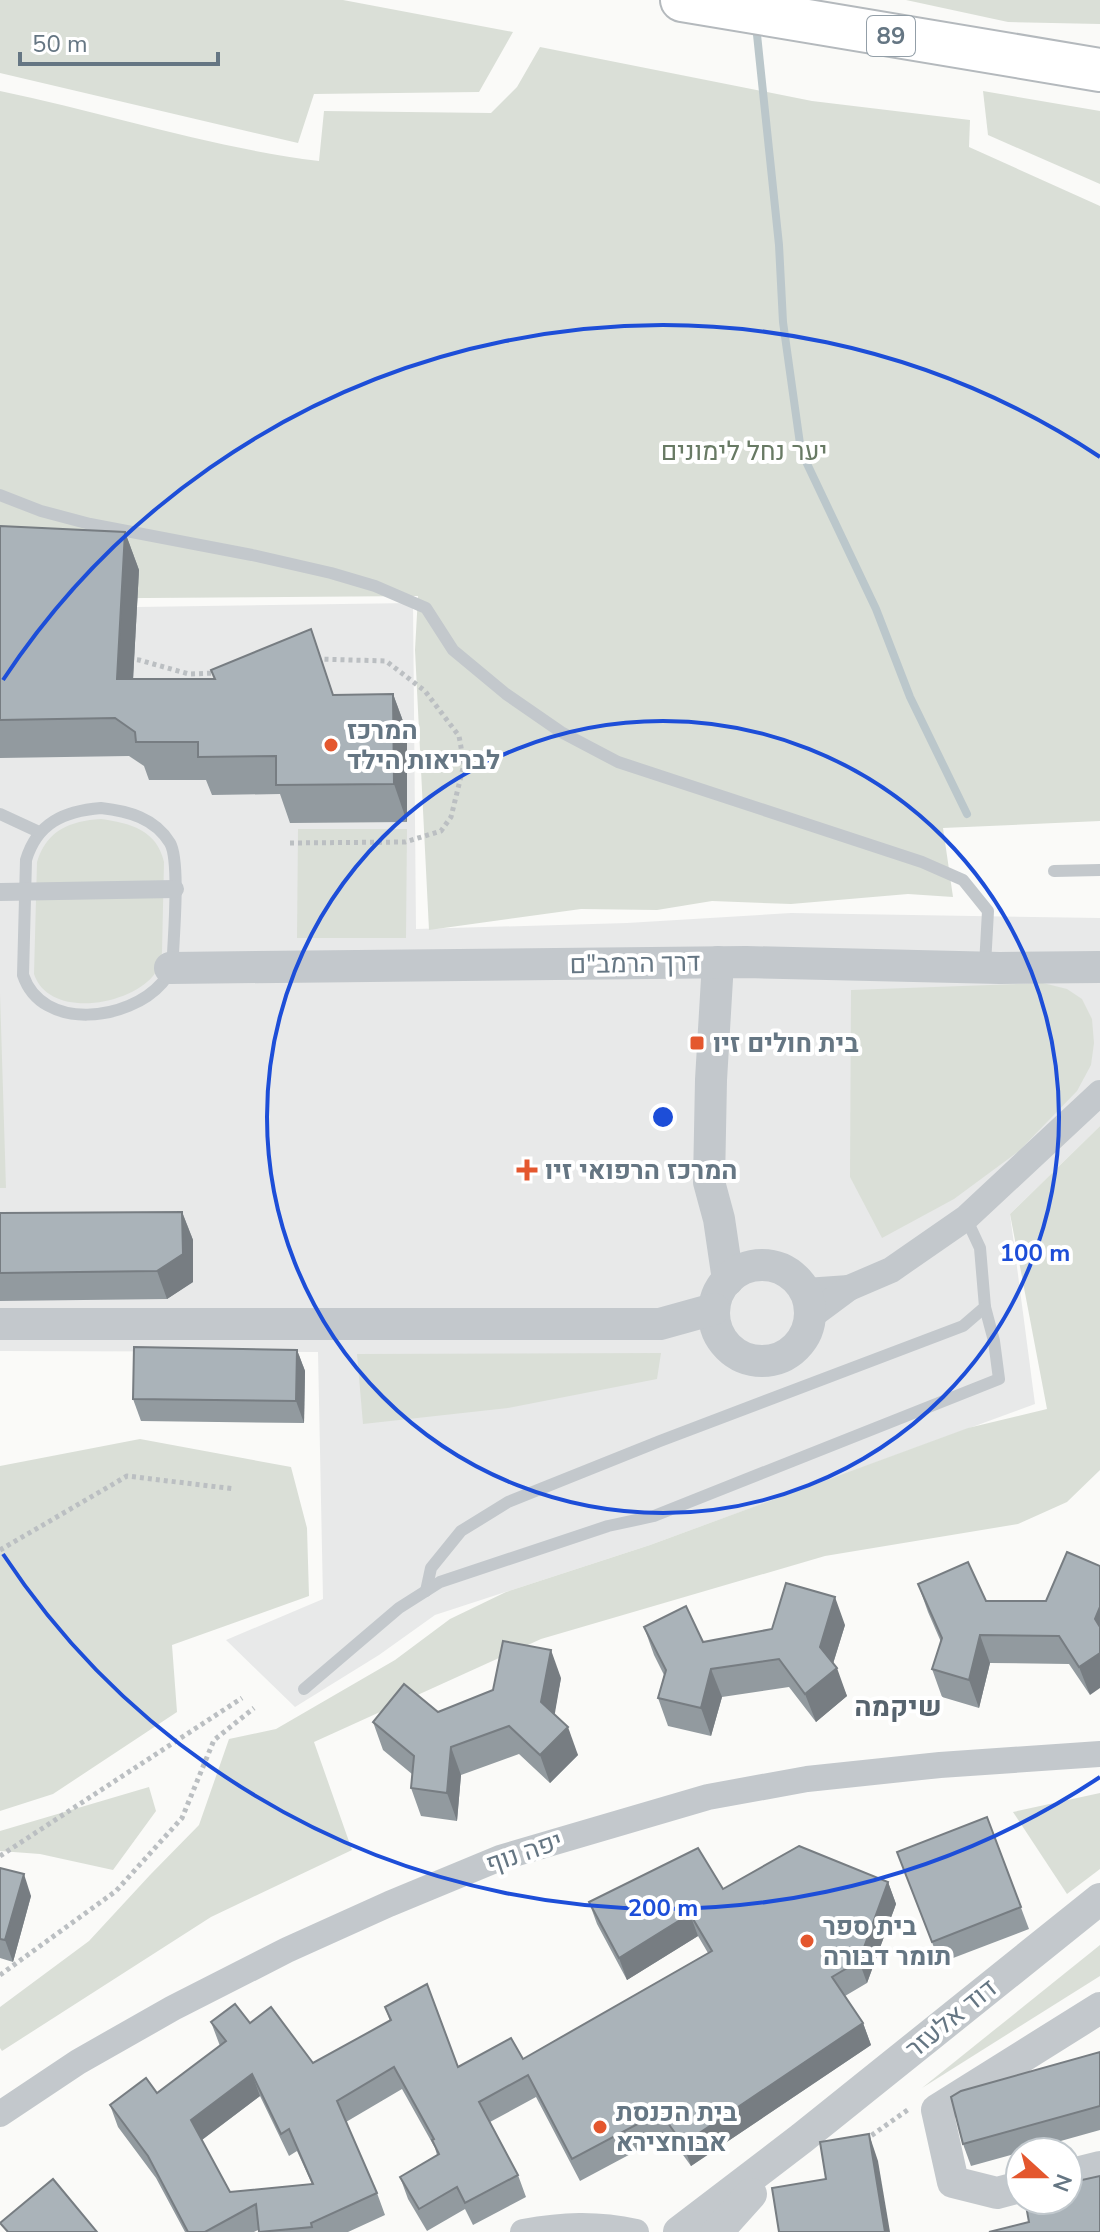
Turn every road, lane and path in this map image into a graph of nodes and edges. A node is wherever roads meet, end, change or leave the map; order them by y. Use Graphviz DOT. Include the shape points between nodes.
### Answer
graph roads {
  1 [pos="682,0"];
  2 [pos="1100,70"];
  3 [pos="0,495"];
  4 [pos="123,659"];
  5 [pos="310,660"];
  6 [pos="221,673"];
  7 [pos="0,814"];
  8 [pos="39,832"];
  9 [pos="290,843"];
  10 [pos="1100,870"];
  11 [pos="1054,871"];
  12 [pos="175,889"];
  13 [pos="25,891"];
  14 [pos="1,892"];
  15 [pos="1100,958"];
  16 [pos="732,962"];
  17 [pos="994,967"];
  18 [pos="1100,967"];
  19 [pos="170,968"];
  20 [pos="1100,977"];
  21 [pos="1100,1093"];
  22 [pos="966,1218"];
  23 [pos="719,1219"];
  24 [pos="761,1265"];
  25 [pos="728,1280"];
  26 [pos="808,1304"];
  27 [pos="985,1307"];
  28 [pos="714,1309"];
  29 [pos="0,1324"];
  30 [pos="660,1324"];
  31 [pos="723,1341"];
  32 [pos="235,1489"];
  33 [pos="0,1550"];
  34 [pos="426,1591"];
  35 [pos="304,1689"];
  36 [pos="242,1698"];
  37 [pos="254,1708"];
  38 [pos="1100,1754"];
  39 [pos="0,1856"];
  40 [pos="1100,1899"];
  41 [pos="0,1975"];
  42 [pos="1100,2008"];
  43 [pos="937,2110"];
  44 [pos="0,2114"];
  45 [pos="802,2138"];
  46 [pos="864,2140"];
  47 [pos="1004,2191"];
  48 [pos="523,2232"];
  49 [pos="636,2232"];
  50 [pos="679,2232"];
  51 [pos="717,2232"];
  1 -- 2 [label="highway, 89"];
  3 -- 17 [label="lane" via="90,524 331,573 426,608 453,650 506,694 618,762 963,880 988,911"];
  4 -- 6 [label="path" via="189,674"];
  5 -- 9 [label="path" via="386,661 425,691 459,736 464,764 451,817 441,831 405,842"];
  7 -- 8 [label="lane"];
  8 -- 12 [label="lane" via="85,809 137,815 172,844"];
  8 -- 13 [label="lane" via="26,860"];
  10 -- 11 [label="lane"];
  12 -- 13 [label="street"];
  12 -- 19 [label="lane"];
  13 -- 14 [label="street"];
  13 -- 19 [label="lane" via="23,975 27,989 52,1008 75,1014 122,1009 145,997"];
  15 -- 17 [label="street, דרך הרמב\"ם" via="1025,958"];
  16 -- 17 [label="street, דרך הרמב\"ם"];
  16 -- 19 [label="street, דרך הרמב\"ם"];
  16 -- 23 [label="street" via="711,1080 709,1182"];
  17 -- 18 [label="street, דרך הרמב\"ם"];
  17 -- 20 [label="street, דרך הרמב\"ם" via="1024,978"];
  21 -- 22 [label="street"];
  22 -- 26 [label="street" via="891,1270"];
  22 -- 27 [label="lane" via="980,1248"];
  23 -- 24 [label="street"];
  23 -- 25 [label="street"];
  24 -- 25 [label="street" via="749,1266"];
  24 -- 26 [label="street" via="788,1271"];
  25 -- 28 [label="street"];
  26 -- 31 [label="street" via="806,1334 783,1357 750,1360"];
  27 -- 34 [label="lane" via="963,1326 508,1502 461,1531 431,1568"];
  27 -- 34 [label="lane" via="999,1379 654,1516 608,1526"];
  28 -- 30 [label="street"];
  28 -- 31 [label="street"];
  29 -- 30 [label="street"];
  30 -- 31 [label="street"];
  32 -- 33 [label="path" via="127,1476"];
  34 -- 35 [label="lane"];
  36 -- 39 [label="path"];
  37 -- 41 [label="path" via="214,1740 182,1818 116,1891"];
  38 -- 44 [label="street, יפה נוף" via="807,1779 708,1797 500,1858 376,1909 173,2008"];
  40 -- 45 [label="street, דוד אלעזר"];
  42 -- 43 [label="street"];
  43 -- 46 [label="path" via="914,2106"];
  43 -- 47 [label="street" via="953,2182"];
  45 -- 50 [label="street, דוד אלעזר"];
  45 -- 51 [label="street, דוד אלעזר"];
  48 -- 49 [label="street" via="562,2225"];
}
